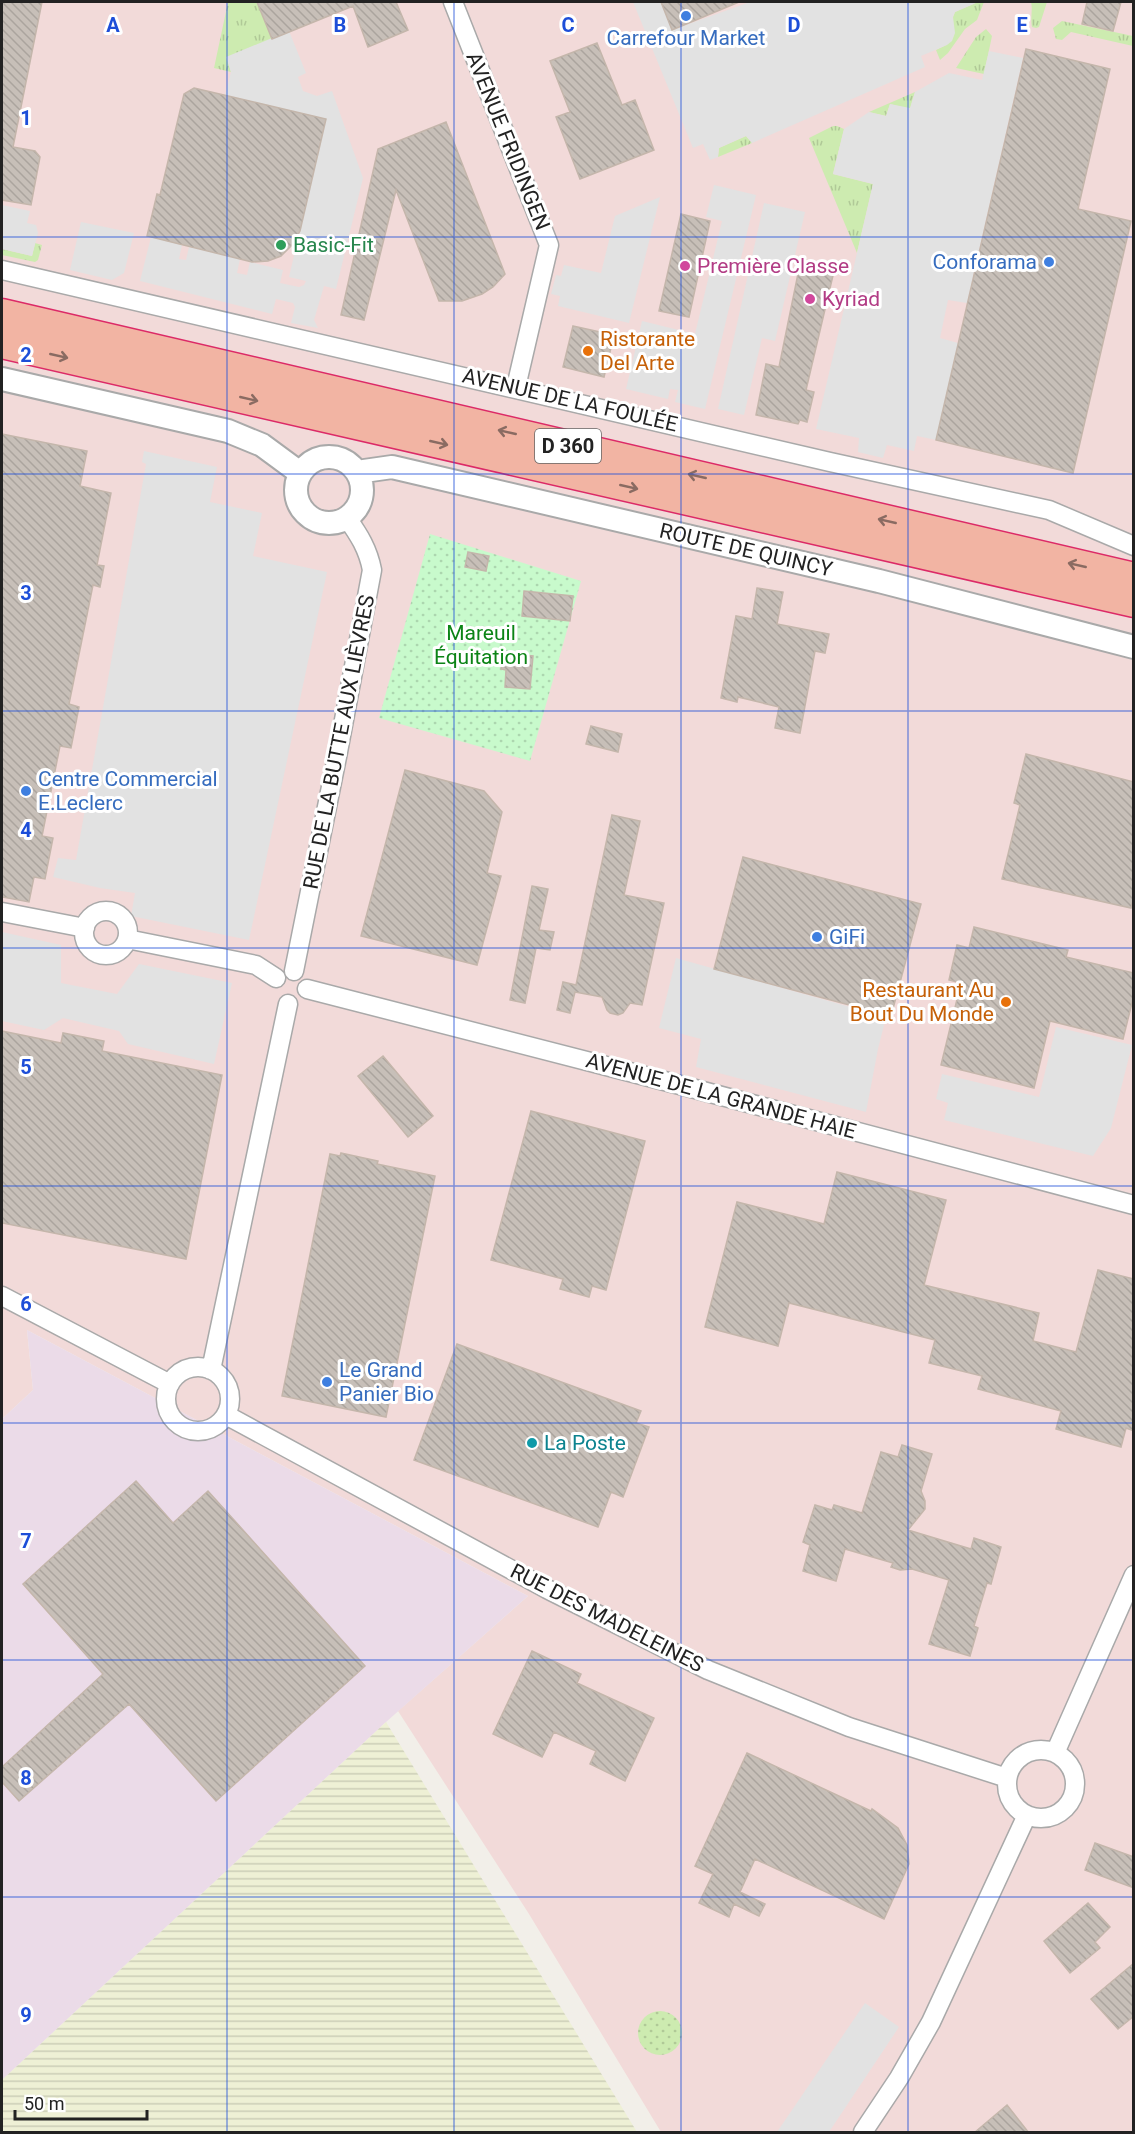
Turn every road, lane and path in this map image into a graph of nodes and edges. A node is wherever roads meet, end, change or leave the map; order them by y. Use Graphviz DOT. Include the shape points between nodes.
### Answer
graph roads {
  1 [pos="453,2"];
  2 [pos="2,270"];
  3 [pos="2,314"];
  4 [pos="2,343"];
  5 [pos="2,379"];
  6 [pos="516,387"];
  7 [pos="357,471"];
  8 [pos="300,473"];
  9 [pos="347,518"];
  10 [pos="1134,546"];
  11 [pos="1134,578"];
  12 [pos="1134,602"];
  13 [pos="1134,647"];
  14 [pos="2,912"];
  15 [pos="85,928"];
  16 [pos="127,939"];
  17 [pos="294,970"];
  18 [pos="276,978"];
  19 [pos="307,989"];
  20 [pos="288,1004"];
  21 [pos="1134,1205"];
  22 [pos="2,1296"];
  23 [pos="211,1370"];
  24 [pos="170,1384"];
  25 [pos="226,1415"];
  26 [pos="1134,1575"];
  27 [pos="1055,1753"];
  28 [pos="1007,1778"];
  29 [pos="1027,1815"];
  30 [pos="863,2133"];
  1 -- 6 [label="street, AVENUE FRIDINGEN" via="549,245"];
  2 -- 6 [label="street, AVENUE DE LA FOULÉE"];
  11 -- 3 [label="highway, D 360, one-way"];
  4 -- 12 [label="highway, D 360, one-way"];
  5 -- 8 [label="street" via="228,431 262,445"];
  6 -- 10 [label="street, AVENUE DE LA FOULÉE" via="1049,510"];
  7 -- 8 [label="street" via="349,463 328,456 307,464"];
  7 -- 9 [label="street" via="361,481 360,502"];
  7 -- 13 [label="street, ROUTE DE QUINCY" via="392,467 879,581"];
  8 -- 9 [label="street" via="295,495 305,514 325,524"];
  9 -- 17 [label="street, RUE DE LA BUTTE AUX LIÈVRES" via="362,540 372,570"];
  14 -- 15 [label="street"];
  15 -- 16 [label="street" via="88,945 102,955 115,953"];
  15 -- 16 [label="street" via="97,913 111,912 123,919"];
  16 -- 18 [label="street" via="256,965"];
  17 -- 18 [label="street" via="284,971"];
  17 -- 19 [label="street" via="302,975"];
  18 -- 20 [label="street" via="275,994"];
  19 -- 20 [label="street" via="298,1002"];
  19 -- 21 [label="street, AVENUE DE LA GRANDE HAIE"];
  20 -- 23 [label="street"];
  22 -- 24 [label="street"];
  23 -- 24 [label="street" via="202,1367 183,1371"];
  23 -- 25 [label="street" via="220,1375 230,1394"];
  24 -- 25 [label="street" via="166,1404 184,1428 213,1428"];
  25 -- 28 [label="street, RUE DES MADELEINES" via="548,1589 708,1670 849,1727"];
  26 -- 27 [label="street"];
  27 -- 28 [label="street" via="1038,1750 1021,1756"];
  27 -- 29 [label="street" via="1073,1774 1070,1802 1046,1818"];
  28 -- 29 [label="street" via="1010,1800"];
  29 -- 30 [label="street" via="931,2022"];
}
